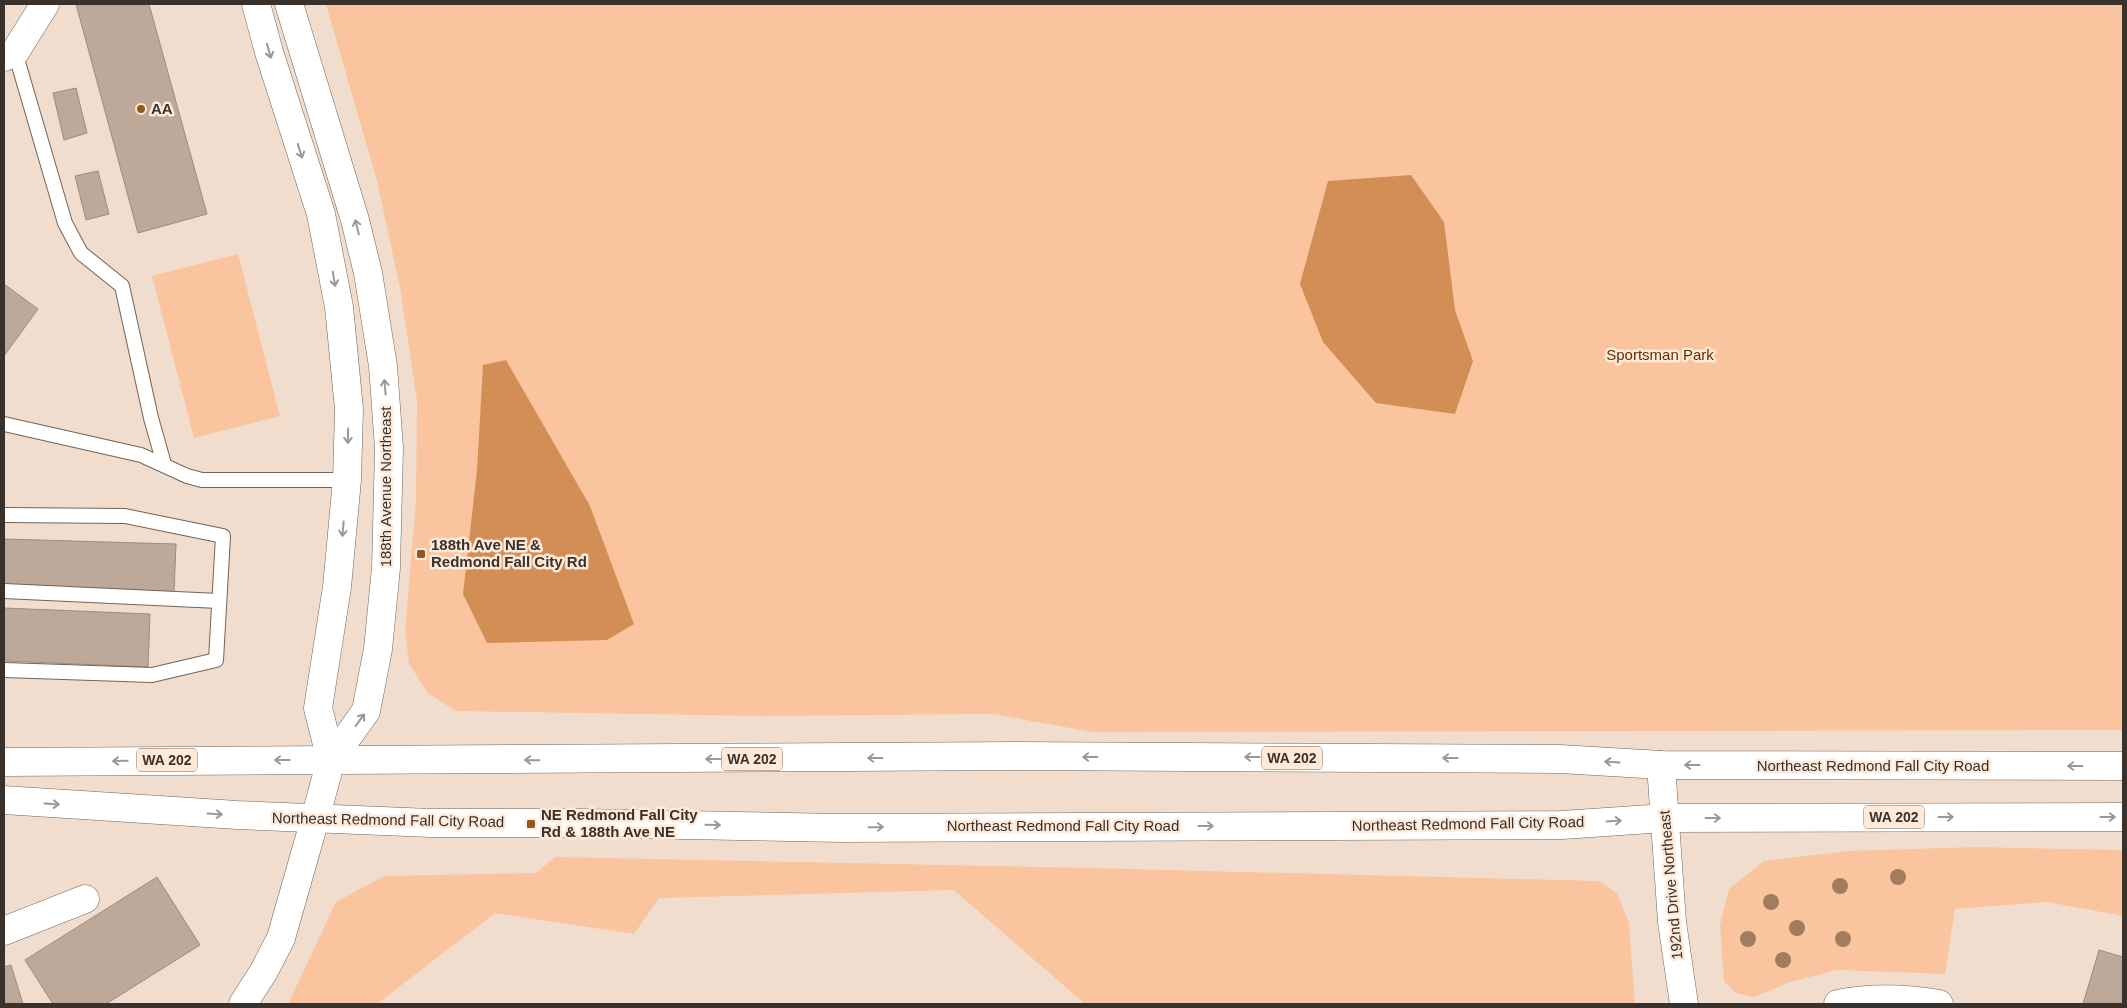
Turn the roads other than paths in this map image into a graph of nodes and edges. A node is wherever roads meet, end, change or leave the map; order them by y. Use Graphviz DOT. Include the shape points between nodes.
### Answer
graph roads {
  1 [pos="45,4"];
  2 [pos="256,4"];
  3 [pos="289,4"];
  4 [pos="9,55"];
  5 [pos="4,424"];
  6 [pos="164,464"];
  7 [pos="347,480"];
  8 [pos="4,515"];
  9 [pos="4,591"];
  10 [pos="218,601"];
  11 [pos="4,670"];
  12 [pos="331,760"];
  13 [pos="4,762"];
  14 [pos="1661,765"];
  15 [pos="2123,766"];
  16 [pos="4,800"];
  17 [pos="2123,817"];
  18 [pos="1665,818"];
  19 [pos="315,820"];
  20 [pos="85,899"];
  21 [pos="4,931"];
  22 [pos="243,1004"];
  23 [pos="1684,1004"];
  24 [pos="1838,1004"];
  25 [pos="1939,1004"];
  1 -- 4 [label="main road"];
  2 -- 7 [label="main road, 188th Avenue Northeast, one-way" via="327,239 339,306 348,400"];
  12 -- 3 [label="main road, 188th Avenue Northeast, one-way" via="366,711 378,649 386,568 388,413 368,273"];
  4 -- 6 [label="lane" via="65,223 81,253 122,286"];
  5 -- 6 [label="lane" via="141,455"];
  6 -- 7 [label="lane" via="202,480"];
  7 -- 12 [label="main road, 188th Avenue Northeast, one-way" via="338,587 318,708"];
  8 -- 10 [label="lane" via="126,516 223,536"];
  9 -- 10 [label="lane"];
  10 -- 11 [label="lane" via="216,660 152,675"];
  12 -- 13 [label="main road, Northeast Redmond Fall City Road / WA 202, one-way"];
  14 -- 12 [label="main road, Northeast Redmond Fall City Road / WA 202, one-way" via="1560,759 1036,756"];
  12 -- 19 [label="main road, 188th Avenue Northeast"];
  15 -- 14 [label="main road, Northeast Redmond Fall City Road / WA 202, one-way"];
  14 -- 18 [label="main road, 192nd Drive Northeast"];
  16 -- 19 [label="main road, Northeast Redmond Fall City Road / WA 202, one-way"];
  18 -- 17 [label="main road, Northeast Redmond Fall City Road / WA 202, one-way"];
  19 -- 18 [label="main road, Northeast Redmond Fall City Road / WA 202, one-way" via="841,828 1562,825"];
  18 -- 23 [label="main road, 192nd Drive Northeast" via="1672,922"];
  19 -- 22 [label="main road, 188th Avenue Northeast" via="281,938"];
  20 -- 21 [label="main road"];
  24 -- 25 [label="main road" via="1864,999 1897,999"];
}
